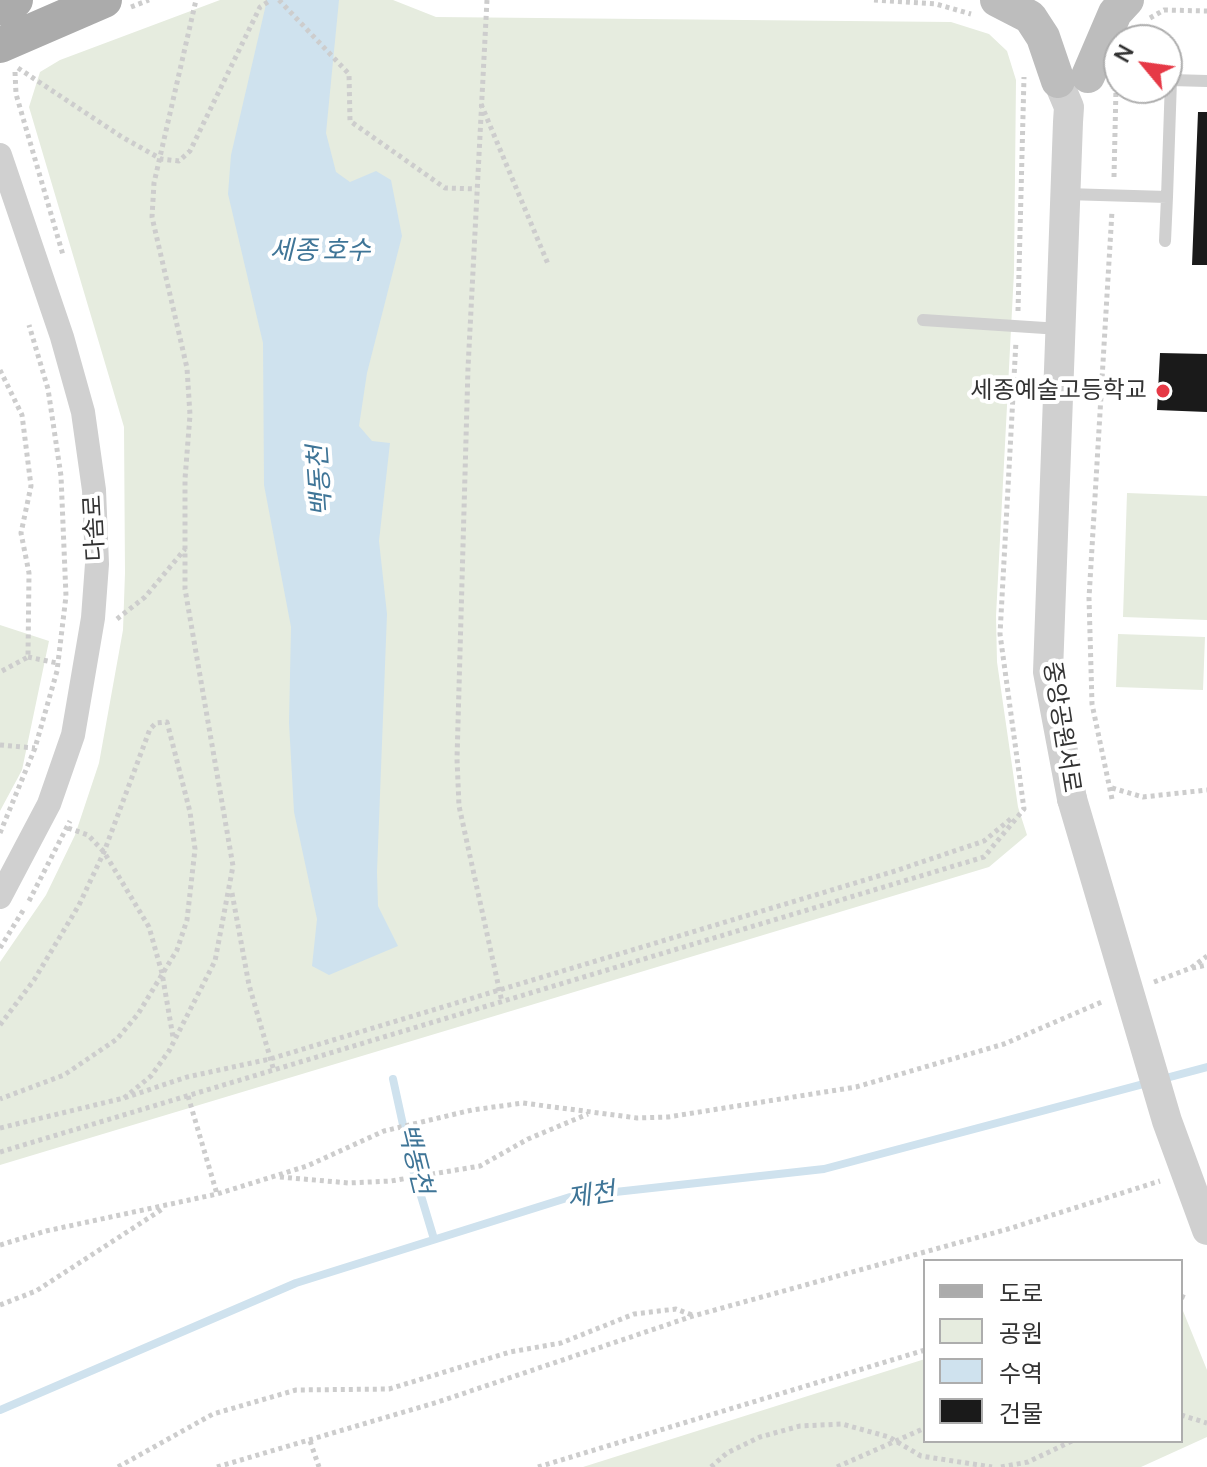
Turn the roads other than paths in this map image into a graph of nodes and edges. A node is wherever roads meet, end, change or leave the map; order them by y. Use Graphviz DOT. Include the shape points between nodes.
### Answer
graph roads {
  1 [pos="15,0"];
  2 [pos="104,0"];
  3 [pos="1045,0"];
  4 [pos="1098,0"];
  5 [pos="0,7"];
  6 [pos="991,9"];
  7 [pos="1135,11"];
  8 [pos="9,56"];
  9 [pos="1207,81"];
  10 [pos="1082,87"];
  11 [pos="0,155"];
  12 [pos="1066,194"];
  13 [pos="1167,197"];
  14 [pos="1165,241"];
  15 [pos="923,320"];
  16 [pos="1061,329"];
  17 [pos="0,897"];
  18 [pos="1207,1230"];
  1 -- 5 [label="main road"];
  2 -- 8 [label="main road"];
  3 -- 10 [label="main road" via="1061,56"];
  4 -- 10 [label="main road"];
  6 -- 10 [label="main road" via="1030,17"];
  7 -- 10 [label="main road" via="1115,13"];
  9 -- 13 [label="lane" via="1171,80"];
  10 -- 12 [label="street, 중앙공원서로"];
  11 -- 17 [label="street, 다솜로" via="83,412 97,564 73,735 49,804"];
  12 -- 13 [label="lane"];
  12 -- 16 [label="street, 중앙공원서로"];
  13 -- 14 [label="lane"];
  15 -- 16 [label="lane"];
  16 -- 18 [label="street, 중앙공원서로, bridge" via="1048,672 1072,799 1162,1107"];
}
